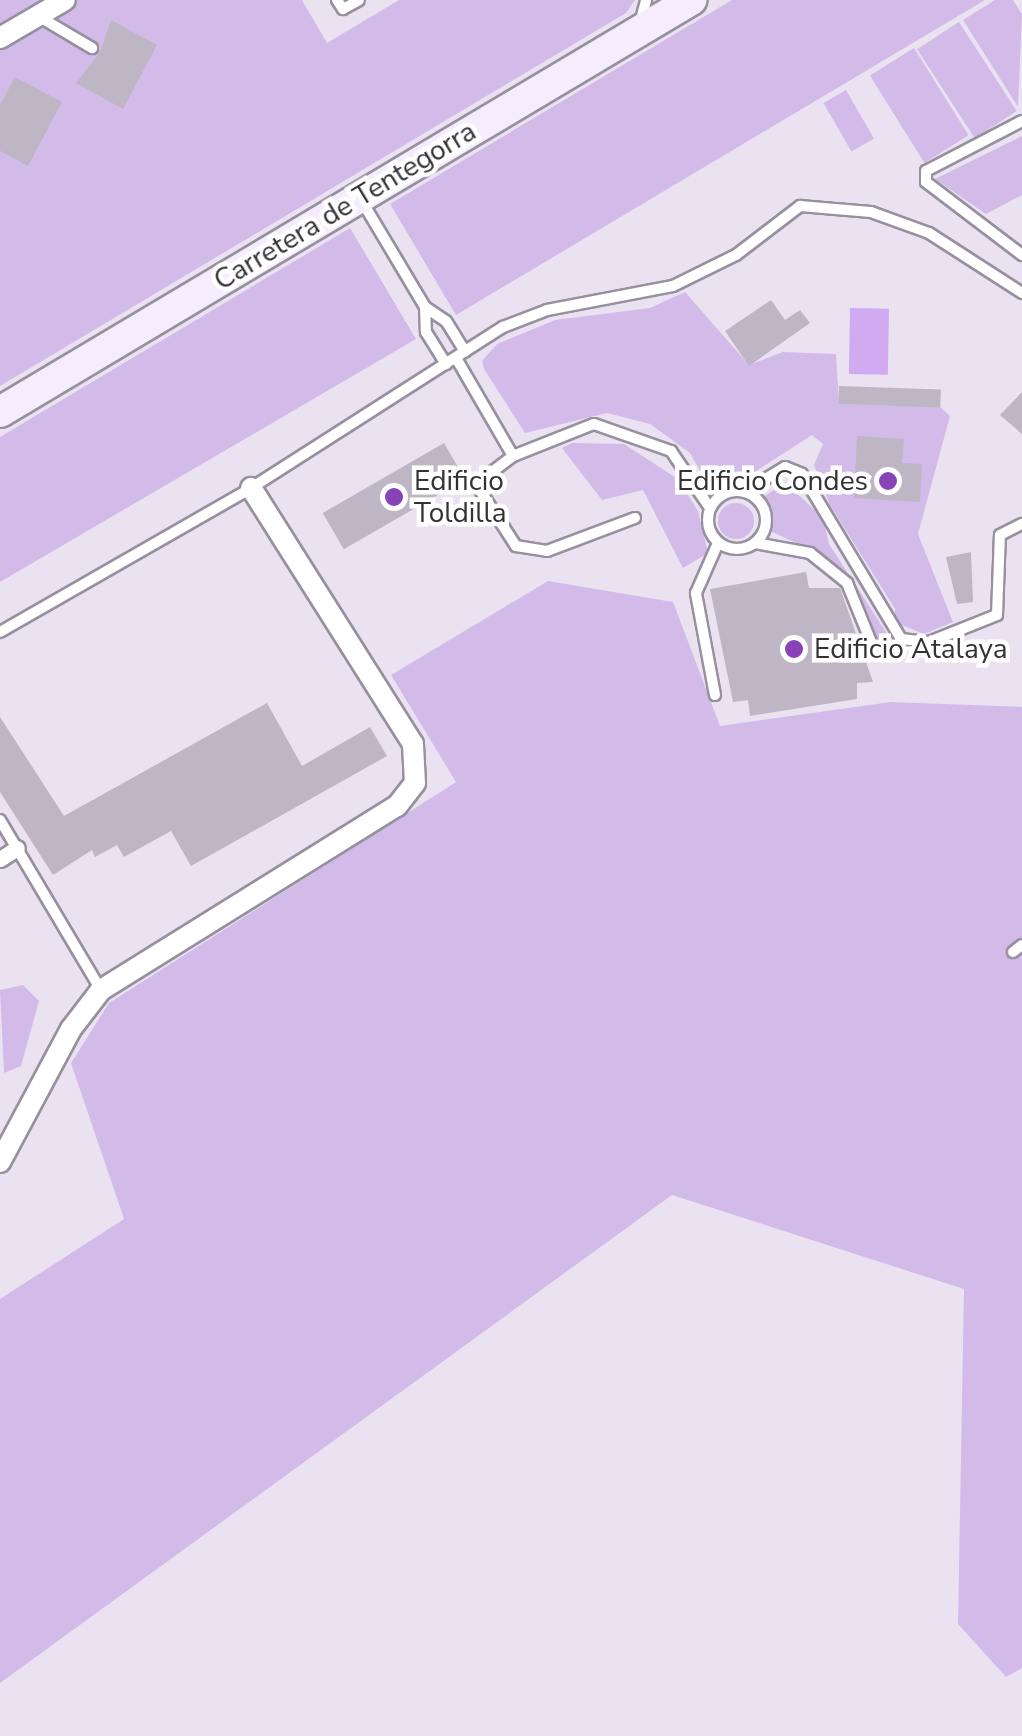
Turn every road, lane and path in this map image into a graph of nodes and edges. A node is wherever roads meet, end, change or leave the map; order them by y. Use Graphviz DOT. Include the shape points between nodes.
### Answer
graph roads {
  1 [pos="66,0"];
  2 [pos="338,0"];
  3 [pos="359,0"];
  4 [pos="646,0"];
  5 [pos="690,0"];
  6 [pos="38,16"];
  7 [pos="637,32"];
  8 [pos="0,38"];
  9 [pos="92,48"];
  10 [pos="1022,121"];
  11 [pos="360,198"];
  12 [pos="1022,255"];
  13 [pos="1022,293"];
  14 [pos="425,308"];
  15 [pos="455,358"];
  16 [pos="0,412"];
  17 [pos="513,456"];
  18 [pos="250,488"];
  19 [pos="744,492"];
  20 [pos="710,508"];
  21 [pos="635,518"];
  22 [pos="1022,524"];
  23 [pos="718,543"];
  24 [pos="756,543"];
  25 [pos="0,632"];
  26 [pos="873,647"];
  27 [pos="715,696"];
  28 [pos="0,820"];
  29 [pos="17,848"];
  30 [pos="0,859"];
  31 [pos="102,990"];
  32 [pos="0,1162"];
  1 -- 6 [label="street"];
  2 -- 3 [label="lane" via="343,10"];
  4 -- 7 [label="lane"];
  5 -- 7 [label="main road, Carretera de Tentegorra"];
  6 -- 8 [label="street"];
  6 -- 9 [label="lane"];
  7 -- 11 [label="main road, Carretera de Tentegorra"];
  10 -- 12 [label="lane" via="926,171 926,182"];
  11 -- 14 [label="lane"];
  11 -- 16 [label="main road, Carretera de Tentegorra"];
  13 -- 15 [label="lane" via="929,232 871,212 800,206 736,255 674,286 547,310 503,327"];
  14 -- 15 [label="lane" via="426,332"];
  14 -- 15 [label="lane" via="446,320"];
  15 -- 17 [label="lane"];
  15 -- 18 [label="lane"];
  17 -- 20 [label="lane" via="594,424 671,451"];
  17 -- 21 [label="lane" via="476,484 516,546 547,551"];
  18 -- 25 [label="lane"];
  18 -- 31 [label="street" via="413,744 415,783 398,806"];
  19 -- 20 [label="lane" via="729,492"];
  19 -- 22 [label="lane" via="784,467 802,474 901,638 929,642 998,615 1000,536"];
  19 -- 24 [label="lane" via="765,513"];
  20 -- 23 [label="lane" via="708,528"];
  23 -- 24 [label="lane" via="738,550"];
  23 -- 27 [label="lane" via="696,592"];
  24 -- 26 [label="lane" via="810,553 847,583"];
  28 -- 29 [label="lane"];
  29 -- 30 [label="street"];
  29 -- 31 [label="lane"];
  31 -- 32 [label="street" via="71,1029"];
}
